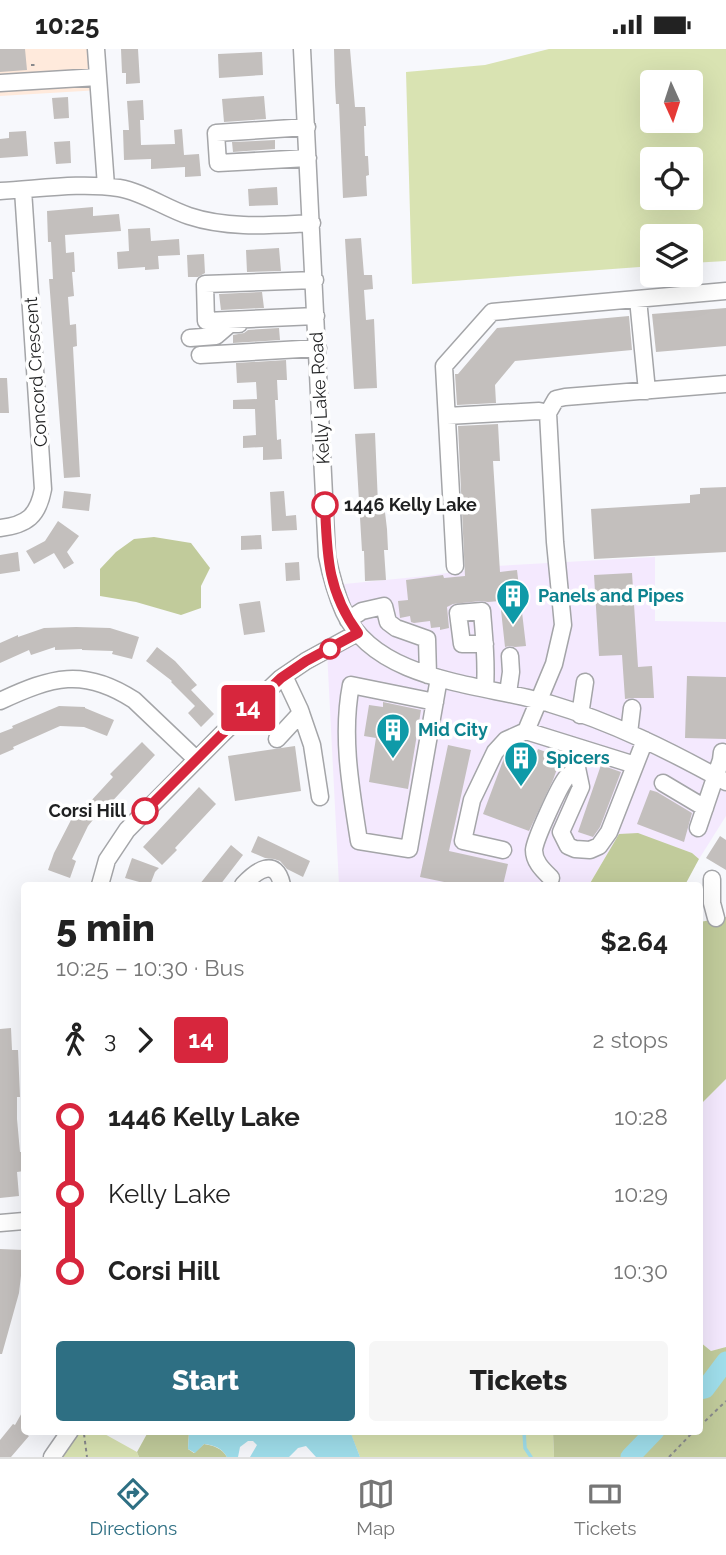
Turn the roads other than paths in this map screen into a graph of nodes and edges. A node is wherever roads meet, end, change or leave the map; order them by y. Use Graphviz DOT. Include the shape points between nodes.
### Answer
graph roads {
  1 [pos="96,49"];
  2 [pos="303,49"];
  3 [pos="98,78"];
  4 [pos="0,83"];
  5 [pos="307,127"];
  6 [pos="308,158"];
  7 [pos="106,186"];
  8 [pos="23,190"];
  9 [pos="0,191"];
  10 [pos="312,223"];
  11 [pos="315,280"];
  12 [pos="726,291"];
  13 [pos="638,299"];
  14 [pos="316,317"];
  15 [pos="190,338"];
  16 [pos="318,348"];
  17 [pos="200,355"];
  18 [pos="726,384"];
  19 [pos="646,391"];
  20 [pos="548,413"];
  21 [pos="447,416"];
  22 [pos="0,528"];
  23 [pos="455,566"];
  24 [pos="353,627"];
  25 [pos="485,644"];
  26 [pos="510,656"];
  27 [pos="284,675"];
  28 [pos="434,676"];
  29 [pos="585,682"];
  30 [pos="485,688"];
  31 [pos="508,693"];
  32 [pos="0,701"];
  33 [pos="539,701"];
  34 [pos="435,702"];
  35 [pos="632,708"];
  36 [pos="301,713"];
  37 [pos="580,715"];
  38 [pos="526,731"];
  39 [pos="629,733"];
  40 [pos="277,739"];
  41 [pos="645,740"];
  42 [pos="582,748"];
  43 [pos="722,752"];
  44 [pos="196,759"];
  45 [pos="635,765"];
  46 [pos="577,768"];
  47 [pos="721,779"];
  48 [pos="663,783"];
  49 [pos="320,797"];
  50 [pos="705,807"];
  51 [pos="698,828"];
  52 [pos="503,850"];
  53 [pos="551,878"];
  54 [pos="712,880"];
  55 [pos="101,882"];
  56 [pos="246,882"];
  57 [pos="281,882"];
  58 [pos="714,918"];
  59 [pos="21,1221"];
  60 [pos="0,1223"];
  61 [pos="68,1435"];
  62 [pos="52,1457"];
  1 -- 3 [label="street"];
  2 -- 5 [label="street, Kelly Lake Road"];
  3 -- 4 [label="street"];
  3 -- 7 [label="street"];
  5 -- 6 [label="street, Kelly Lake Road"];
  5 -- 6 [label="street" via="216,133 218,163"];
  6 -- 10 [label="street, Kelly Lake Road"];
  7 -- 8 [label="street"];
  7 -- 10 [label="street" via="218,223"];
  8 -- 9 [label="street"];
  8 -- 22 [label="street, Concord Crescent" via="43,489 31,517"];
  10 -- 11 [label="street, Kelly Lake Road"];
  11 -- 14 [label="street, Kelly Lake Road"];
  11 -- 14 [label="street" via="205,284 205,297 206,321"];
  12 -- 13 [label="street"];
  13 -- 19 [label="street"];
  13 -- 21 [label="street" via="492,312 444,366"];
  14 -- 15 [label="street" via="230,324 216,337"];
  14 -- 16 [label="street, Kelly Lake Road"];
  16 -- 17 [label="street"];
  16 -- 24 [label="street, Kelly Lake Road" via="327,556 333,585"];
  18 -- 19 [label="street"];
  19 -- 20 [label="street" via="565,397 556,400"];
  20 -- 21 [label="street"];
  20 -- 33 [label="street" via="563,625"];
  21 -- 23 [label="street"];
  24 -- 27 [label="street"];
  24 -- 28 [label="street, Kelly Lake Road" via="392,660"];
  24 -- 28 [label="street" via="362,611 384,606 388,622 427,639"];
  25 -- 30 [label="street"];
  26 -- 31 [label="street"];
  27 -- 36 [label="street"];
  27 -- 44 [label="street"];
  28 -- 30 [label="street, Kelly Lake Road"];
  28 -- 34 [label="street"];
  29 -- 37 [label="street"];
  30 -- 31 [label="street, Kelly Lake Road"];
  31 -- 33 [label="street, Kelly Lake Road"];
  32 -- 44 [label="street" via="58,679 100,683 134,700"];
  33 -- 37 [label="street, Kelly Lake Road"];
  33 -- 38 [label="street"];
  34 -- 34 [label="street" via="409,849 359,841 346,708 351,685"];
  35 -- 39 [label="street"];
  36 -- 40 [label="street"];
  36 -- 49 [label="street" via="312,745"];
  37 -- 39 [label="street, Kelly Lake Road"];
  38 -- 42 [label="street"];
  38 -- 52 [label="street" via="506,740 495,752 472,800 463,841"];
  39 -- 41 [label="street, Kelly Lake Road"];
  41 -- 45 [label="street"];
  41 -- 47 [label="street, Kelly Lake Road"];
  42 -- 45 [label="street"];
  42 -- 46 [label="street"];
  43 -- 47 [label="street"];
  44 -- 55 [label="street" via="121,838 107,860"];
  45 -- 46 [label="street" via="609,832 590,851 568,846 561,832 581,787"];
  46 -- 53 [label="street" via="565,780 536,840 537,864"];
  47 -- 50 [label="street"];
  48 -- 50 [label="street"];
  50 -- 51 [label="street"];
  54 -- 58 [label="street"];
  56 -- 57 [label="street" via="257,871 268,869"];
  59 -- 60 [label="street"];
  61 -- 62 [label="street"];
}
